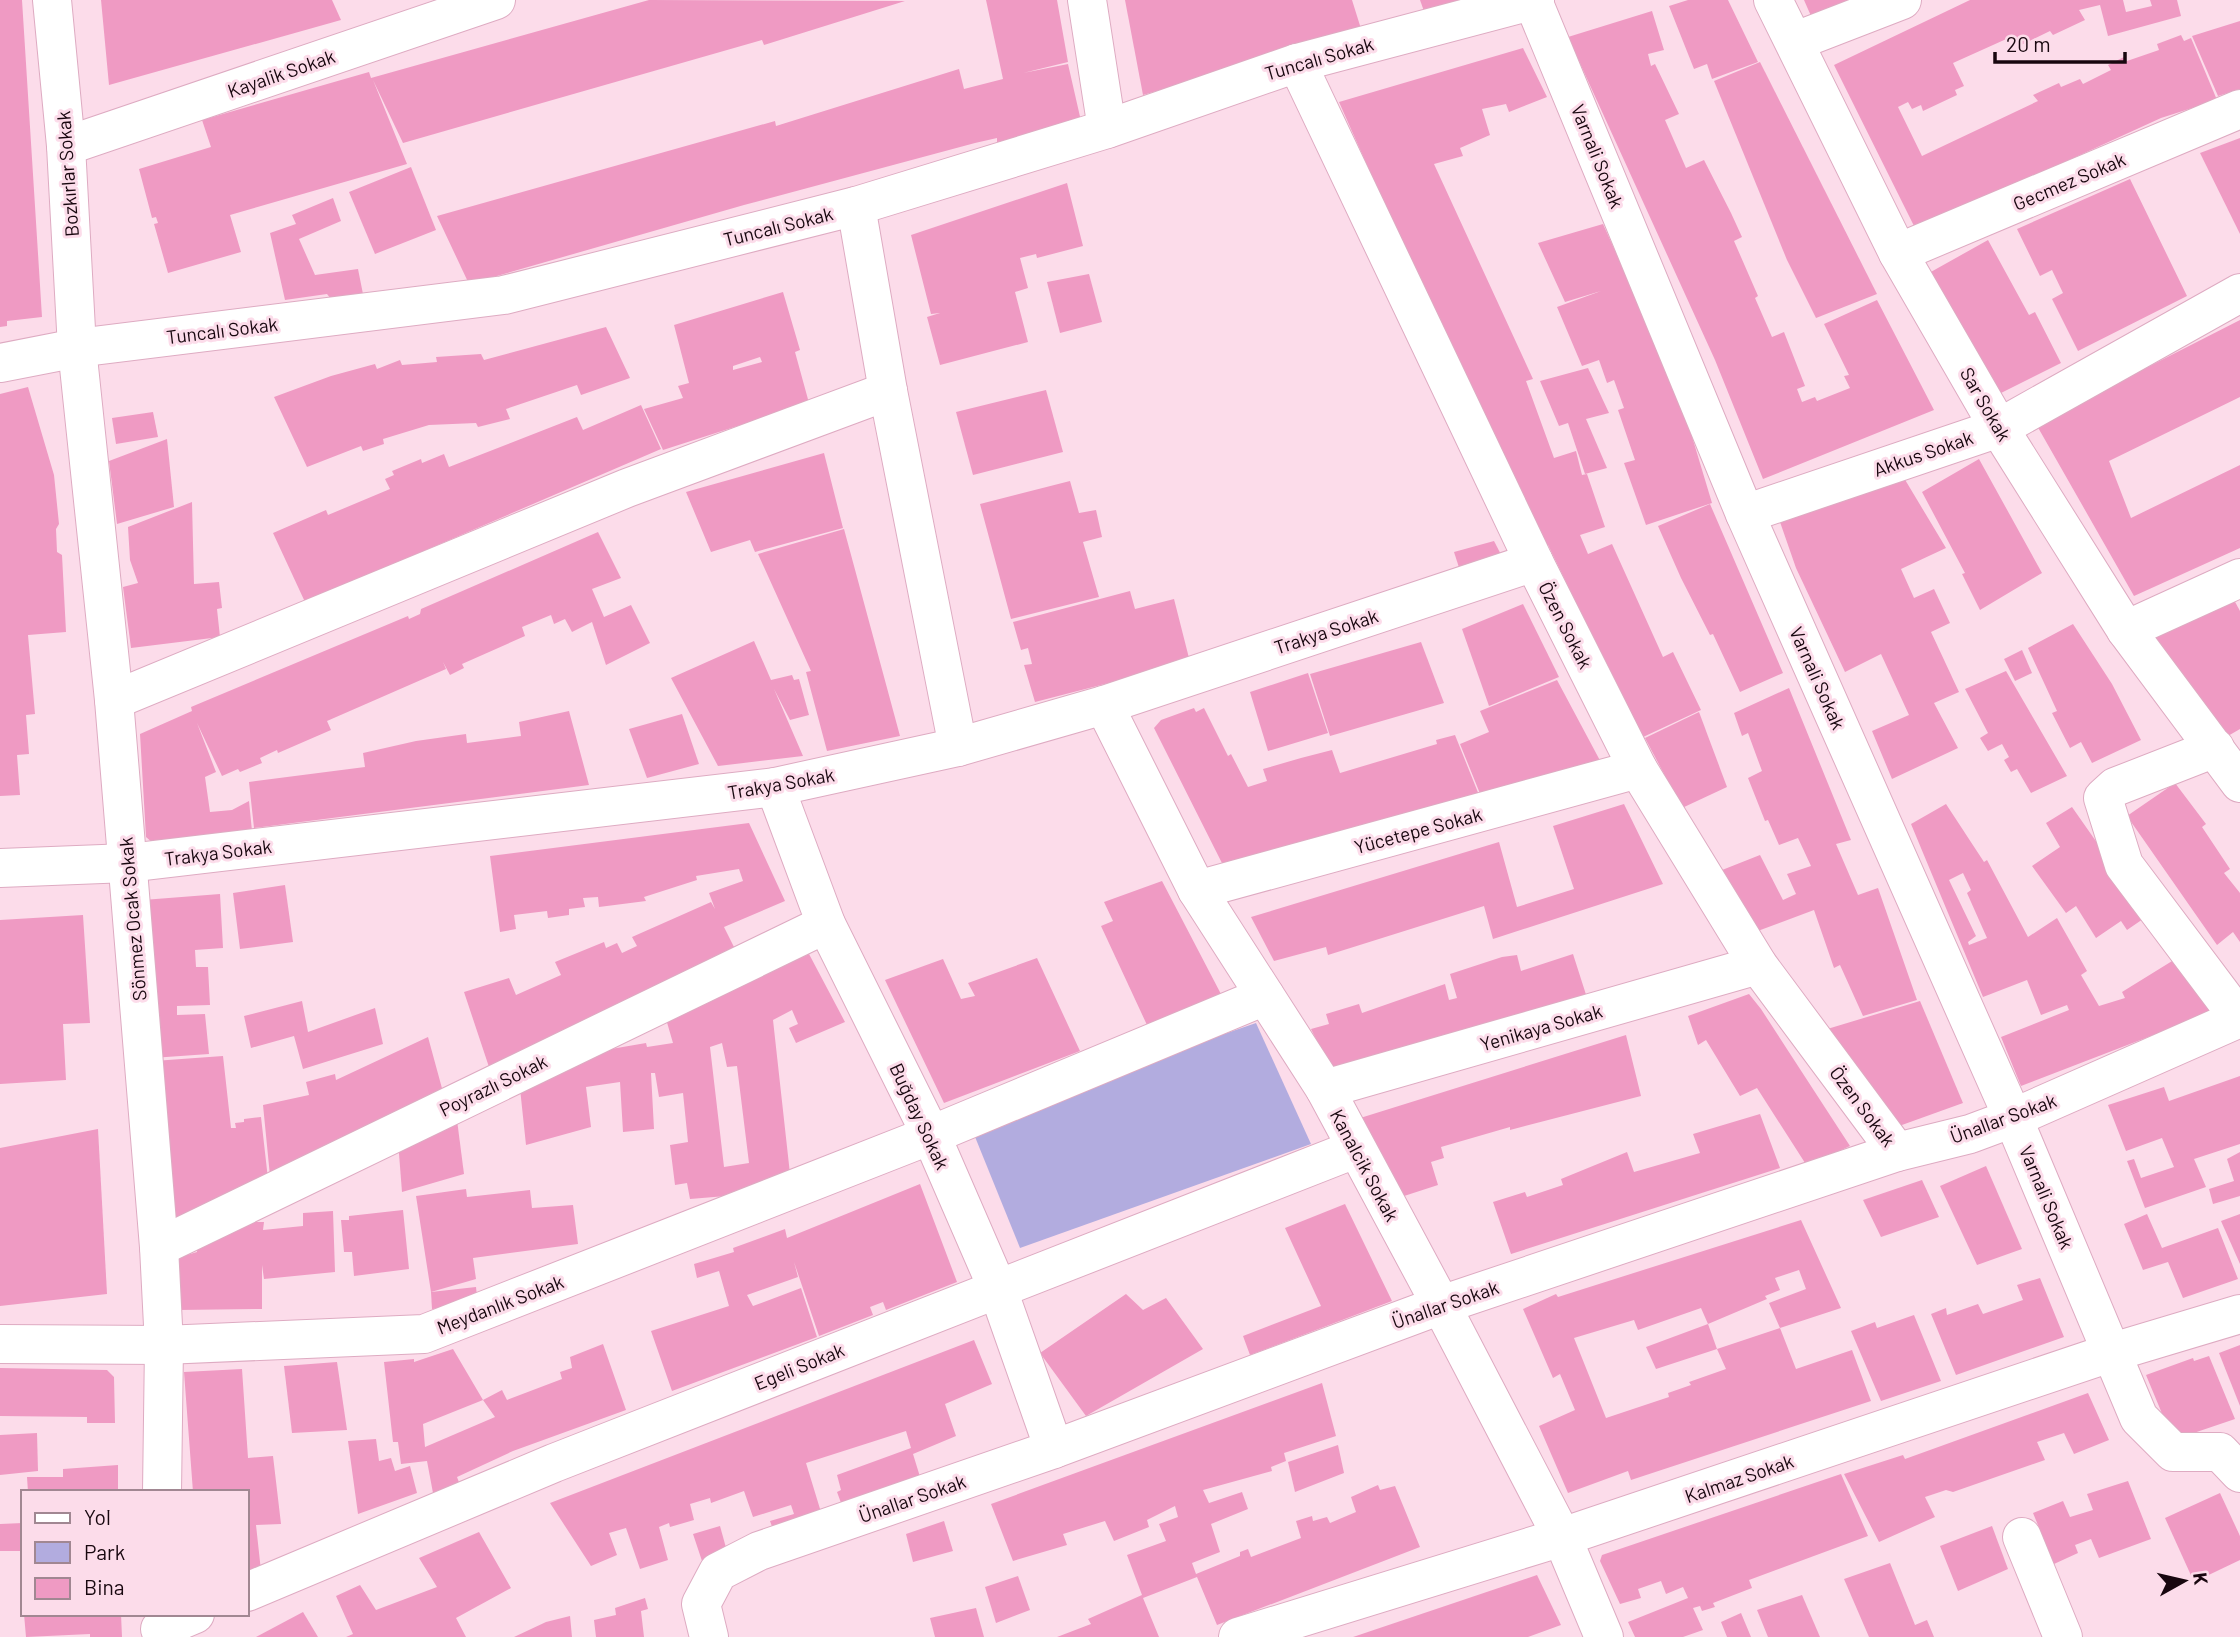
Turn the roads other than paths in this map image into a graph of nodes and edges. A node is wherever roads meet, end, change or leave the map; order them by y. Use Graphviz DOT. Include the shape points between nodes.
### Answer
graph roads {
  1 [pos="52,0"];
  2 [pos="496,0"];
  3 [pos="1087,0"];
  4 [pos="1534,0"];
  5 [pos="1773,0"];
  6 [pos="1902,0"];
  7 [pos="1796,41"];
  8 [pos="1297,62"];
  9 [pos="2240,109"];
  10 [pos="1107,128"];
  11 [pos="66,146"];
  12 [pos="856,206"];
  13 [pos="1898,253"];
  14 [pos="2240,293"];
  15 [pos="77,348"];
  16 [pos="0,363"];
  17 [pos="887,391"];
  18 [pos="1999,428"];
  19 [pos="1745,514"];
  20 [pos="1534,562"];
  21 [pos="2240,578"];
  22 [pos="2126,630"];
  23 [pos="114,700"];
  24 [pos="1104,705"];
  25 [pos="958,747"];
  26 [pos="2215,748"];
  27 [pos="1638,769"];
  28 [pos="2240,783"];
  29 [pos="775,788"];
  30 [pos="128,863"];
  31 [pos="0,868"];
  32 [pos="1197,890"];
  33 [pos="826,924"];
  34 [pos="1758,965"];
  35 [pos="1265,996"];
  36 [pos="2240,1018"];
  37 [pos="1325,1089"];
  38 [pos="2013,1118"];
  39 [pos="931,1135"];
  40 [pos="1355,1149"];
  41 [pos="1897,1152"];
  42 [pos="159,1247"];
  43 [pos="998,1287"];
  44 [pos="1441,1305"];
  45 [pos="2240,1314"];
  46 [pos="0,1344"];
  47 [pos="164,1345"];
  48 [pos="2113,1352"];
  49 [pos="1054,1449"];
  50 [pos="2240,1473"];
  51 [pos="162,1490"];
  52 [pos="1562,1537"];
  53 [pos="2022,1537"];
  54 [pos="248,1592"];
  55 [pos="190,1616"];
  56 [pos="160,1627"];
  57 [pos="709,1637"];
  58 [pos="1238,1637"];
  59 [pos="1604,1637"];
  60 [pos="2063,1637"];
  1 -- 11 [label="street, Bozkırlar Sokak"];
  2 -- 11 [label="street, Kayalik Sokak"];
  3 -- 10 [label="street"];
  4 -- 8 [label="street, Tuncalı Sokak"];
  4 -- 19 [label="street, Varnali Sokak"];
  5 -- 7 [label="street, Sar Sokak"];
  6 -- 7 [label="street"];
  7 -- 13 [label="street, Sar Sokak"];
  8 -- 10 [label="street, Tuncalı Sokak"];
  8 -- 20 [label="street, Özen Sokak"];
  9 -- 13 [label="street, Gecmez Sokak"];
  10 -- 12 [label="street, Tuncalı Sokak"];
  11 -- 15 [label="street, Bozkırlar Sokak"];
  12 -- 15 [label="street, Tuncalı Sokak" via="504,295"];
  12 -- 17 [label="street"];
  13 -- 18 [label="street, Sar Sokak"];
  14 -- 18 [label="street, Akkus Sokak"];
  15 -- 16 [label="street, Tuncalı Sokak"];
  15 -- 23 [label="street, Sönmez Ocak Sokak"];
  17 -- 23 [label="street" via="627,488"];
  17 -- 25 [label="street"];
  18 -- 19 [label="street, Akkus Sokak"];
  18 -- 22 [label="street, Sar Sokak"];
  19 -- 38 [label="street, Varnali Sokak"];
  20 -- 24 [label="street, Trakya Sokak"];
  20 -- 27 [label="street, Özen Sokak"];
  21 -- 22 [label="street"];
  22 -- 26 [label="street, Sar Sokak"];
  23 -- 30 [label="street, Sönmez Ocak Sokak"];
  24 -- 25 [label="street, Trakya Sokak"];
  24 -- 32 [label="street, Kanalcik Sokak"];
  25 -- 29 [label="street, Trakya Sokak"];
  26 -- 28 [label="street, Sar Sokak"];
  26 -- 36 [label="street" via="2115,787 2103,798 2124,864"];
  27 -- 32 [label="street, Yücetepe Sokak"];
  27 -- 34 [label="street, Özen Sokak"];
  29 -- 30 [label="street, Trakya Sokak"];
  29 -- 33 [label="street, Buğday Sokak"];
  30 -- 31 [label="street, Trakya Sokak"];
  30 -- 42 [label="street, Sönmez Ocak Sokak"];
  32 -- 35 [label="street, Kanalcik Sokak"];
  33 -- 39 [label="street, Buğday Sokak"];
  33 -- 42 [label="street, Poyrazlı Sokak"];
  34 -- 37 [label="street, Yenikaya Sokak"];
  34 -- 41 [label="street, Özen Sokak"];
  35 -- 37 [label="street, Kanalcik Sokak"];
  35 -- 39 [label="street, Meydanlık Sokak"];
  36 -- 38 [label="street, Ünallar Sokak"];
  37 -- 40 [label="street, Kanalcik Sokak"];
  38 -- 41 [label="street, Ünallar Sokak"];
  38 -- 48 [label="street, Varnali Sokak"];
  39 -- 43 [label="street, Buğday Sokak"];
  39 -- 47 [label="street, Meydanlık Sokak" via="424,1334"];
  40 -- 43 [label="street, Egeli Sokak"];
  40 -- 44 [label="street, Kanalcik Sokak"];
  41 -- 44 [label="street, Ünallar Sokak"];
  42 -- 47 [label="street, Sönmez Ocak Sokak"];
  43 -- 49 [label="street, Buğday Sokak"];
  43 -- 54 [label="street, Egeli Sokak" via="554,1463"];
  44 -- 49 [label="street, Ünallar Sokak"];
  44 -- 52 [label="street, Kanalcik Sokak"];
  45 -- 48 [label="street, Kalmaz Sokak"];
  46 -- 47 [label="street, Meydanlık Sokak"];
  47 -- 51 [label="street, Sönmez Ocak Sokak"];
  48 -- 50 [label="street, Varnali Sokak" via="2139,1418 2173,1452 2220,1452"];
  48 -- 52 [label="street, Kalmaz Sokak"];
  49 -- 57 [label="street, Ünallar Sokak" via="759,1551 718,1572 701,1604"];
  52 -- 58 [label="street, Kalmaz Sokak"];
  52 -- 59 [label="street, Kanalcik Sokak"];
  53 -- 60 [label="street"];
  55 -- 56 [label="street"];
}
